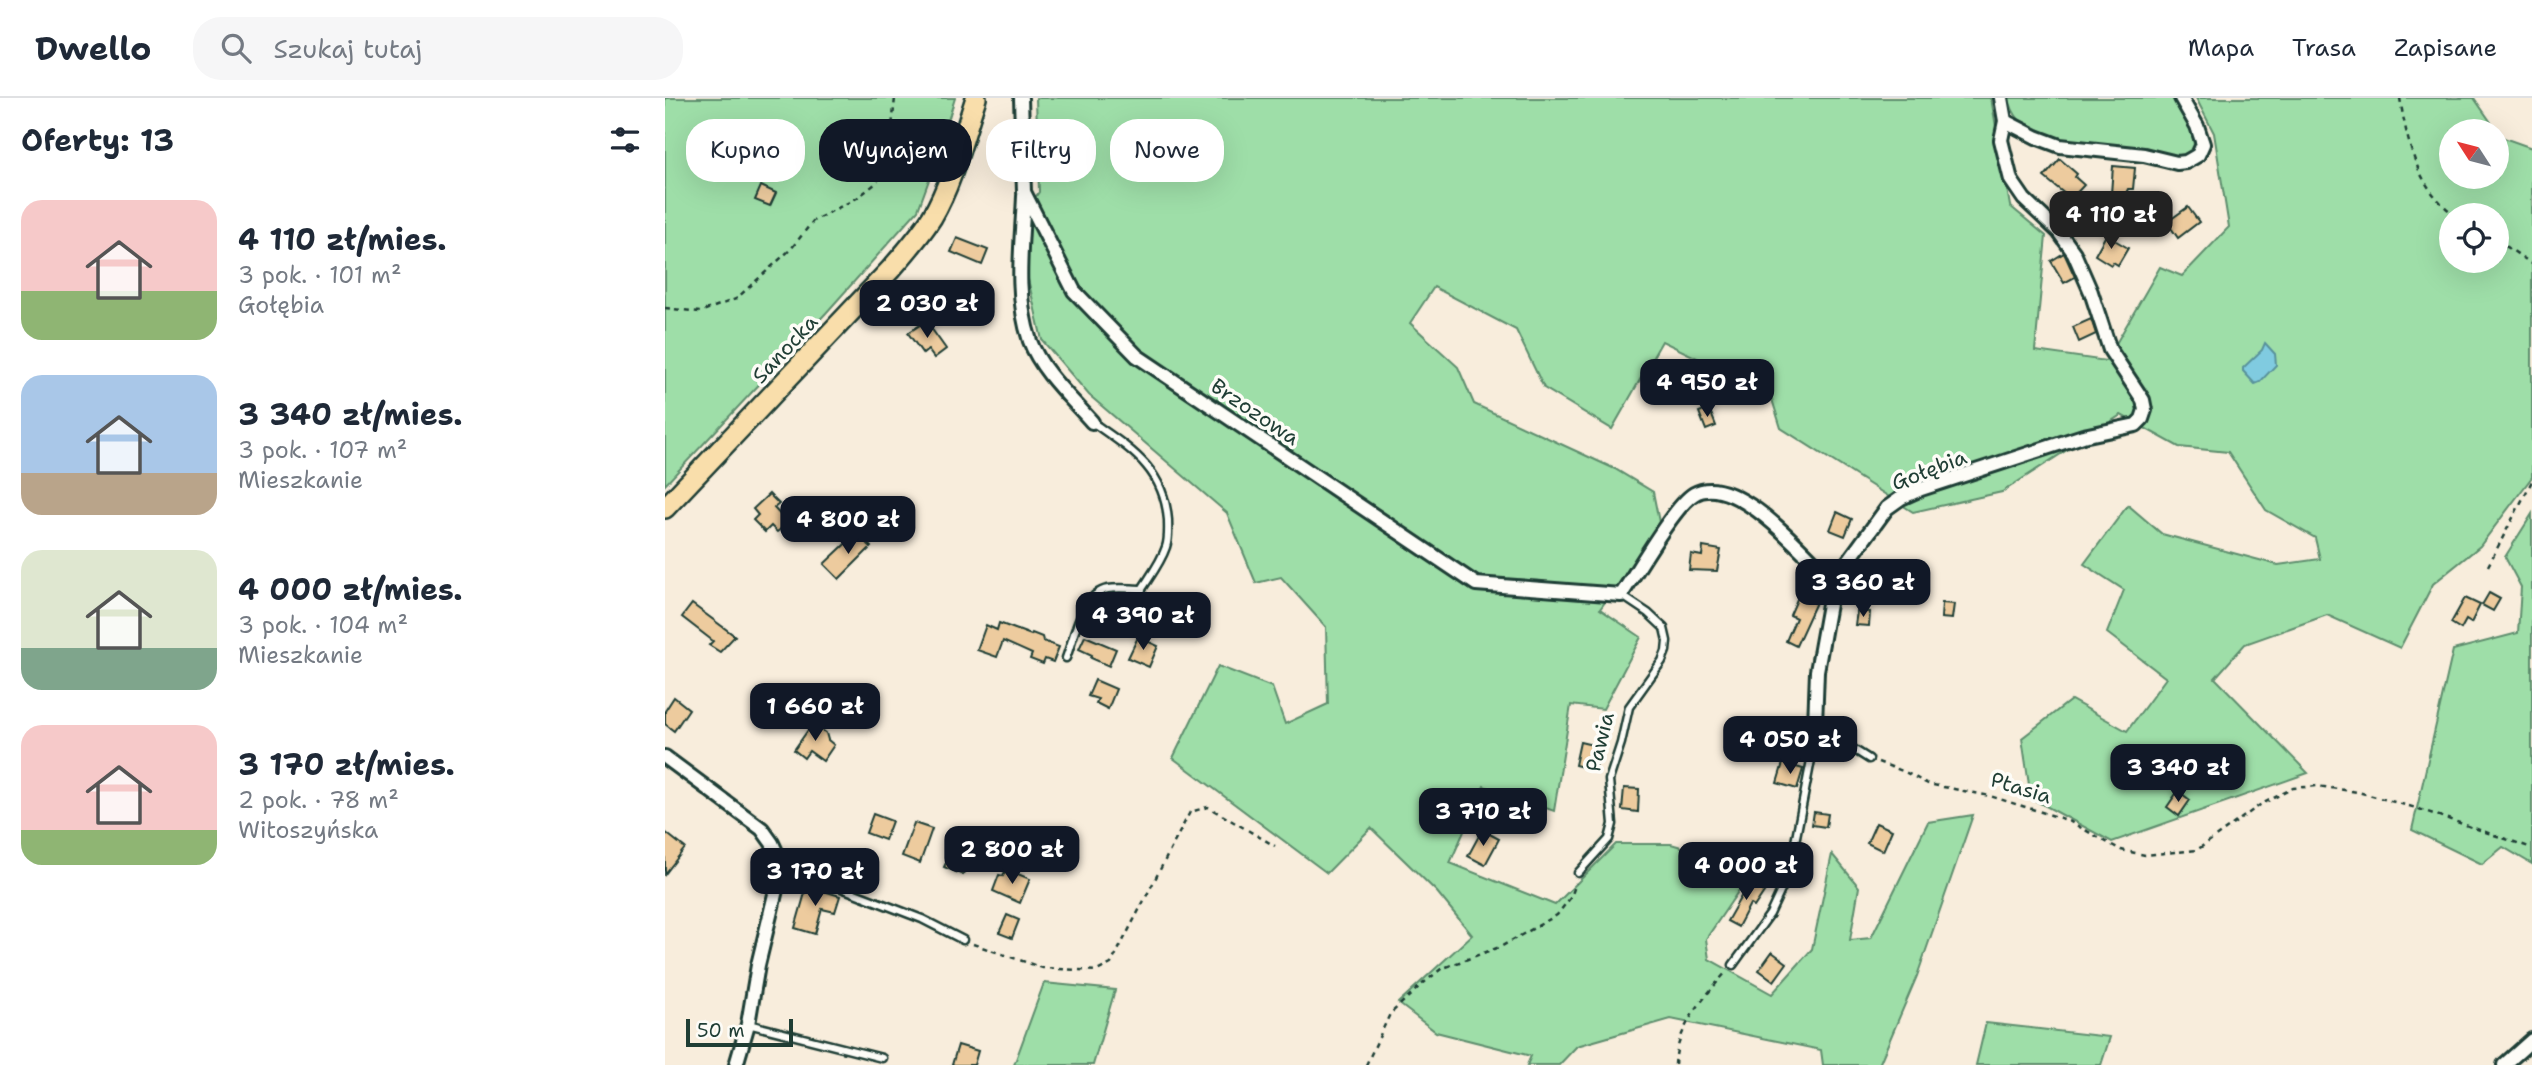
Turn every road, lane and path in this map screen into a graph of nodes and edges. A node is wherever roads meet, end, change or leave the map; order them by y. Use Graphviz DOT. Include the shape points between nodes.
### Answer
graph roads {
  1 [pos="895,98"];
  2 [pos="976,98"];
  3 [pos="1021,98"];
  4 [pos="2001,98"];
  5 [pos="2181,98"];
  6 [pos="2400,98"];
  7 [pos="2005,121"];
  8 [pos="1024,192"];
  9 [pos="2440,203"];
  10 [pos="2509,248"];
  11 [pos="2532,264"];
  12 [pos="665,308"];
  13 [pos="1092,422"];
  14 [pos="2532,481"];
  15 [pos="665,508"];
  16 [pos="2488,566"];
  17 [pos="1833,582"];
  18 [pos="1142,589"];
  19 [pos="1622,595"];
  20 [pos="1148,610"];
  21 [pos="1066,658"];
  22 [pos="1815,725"];
  23 [pos="665,757"];
  24 [pos="1869,759"];
  25 [pos="1275,846"];
  26 [pos="2532,848"];
  27 [pos="782,865"];
  28 [pos="1579,873"];
  29 [pos="963,940"];
  30 [pos="1733,965"];
  31 [pos="748,1024"];
  32 [pos="2532,1040"];
  33 [pos="882,1058"];
  34 [pos="736,1065"];
  35 [pos="1366,1065"];
  36 [pos="1675,1065"];
  37 [pos="2504,1065"];
  1 -- 12 [label="path" via="888,166 875,184 813,221 792,249 736,299 700,312"];
  2 -- 15 [label="main road, Sanocka" via="946,187 914,242"];
  3 -- 8 [label="street, Brzozowa"];
  4 -- 7 [label="street, Gołębia"];
  5 -- 7 [label="street" via="2203,144 2198,155 2186,162 2060,146"];
  6 -- 9 [label="path" via="2410,147 2427,189"];
  7 -- 17 [label="street, Gołębia" via="2001,140 2011,180 2074,253 2111,350 2143,400 2142,419 2136,425 2083,436 1901,498 1875,521"];
  8 -- 13 [label="street" via="1020,297 1031,342 1049,372"];
  8 -- 19 [label="street, Brzozowa" via="1074,291 1137,356 1476,584"];
  10 -- 11 [label="path"];
  13 -- 18 [label="lane" via="1138,456 1164,496 1168,544"];
  14 -- 16 [label="path"];
  17 -- 19 [label="street" via="1765,516 1736,498 1706,490 1695,493 1677,511"];
  17 -- 22 [label="street, Gołębia" via="1817,671"];
  18 -- 20 [label="lane"];
  18 -- 21 [label="lane" via="1107,589 1093,598"];
  19 -- 28 [label="lane, Pawia" via="1664,628 1666,651 1629,707 1609,780 1613,824 1609,839"];
  22 -- 24 [label="lane"];
  22 -- 30 [label="lane, Gołębia" via="1789,873 1770,914"];
  23 -- 27 [label="street" via="762,829"];
  24 -- 26 [label="path, Ptasia" via="1928,784 1990,796 2067,820 2120,850 2145,855 2197,850 2260,805 2293,788 2317,786 2416,808"];
  25 -- 29 [label="path" via="1207,807 1190,812 1111,964 1097,971 1043,968"];
  27 -- 29 [label="lane" via="922,919"];
  27 -- 31 [label="street"];
  28 -- 35 [label="path" via="1571,897 1557,915 1502,946 1441,969 1420,986 1390,1014"];
  30 -- 36 [label="path" via="1687,1021"];
  31 -- 33 [label="lane"];
  31 -- 34 [label="street"];
  32 -- 37 [label="street"];
}
